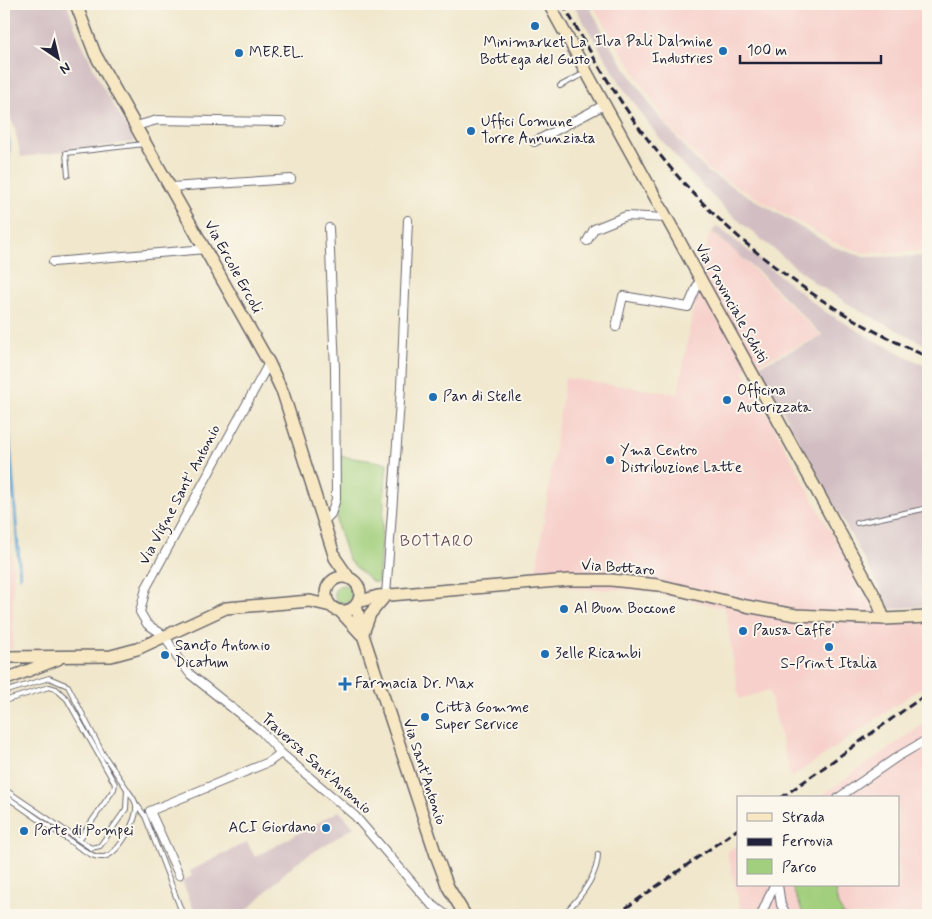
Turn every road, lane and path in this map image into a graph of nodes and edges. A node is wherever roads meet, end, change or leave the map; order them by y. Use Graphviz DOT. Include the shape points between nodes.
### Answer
graph roads {
  1 [pos="76,4"];
  2 [pos="549,4"];
  3 [pos="587,72"];
  4 [pos="560,86"];
  5 [pos="604,105"];
  6 [pos="282,122"];
  7 [pos="136,126"];
  8 [pos="534,142"];
  9 [pos="146,144"];
  10 [pos="68,175"];
  11 [pos="291,179"];
  12 [pos="171,187"];
  13 [pos="667,218"];
  14 [pos="408,220"];
  15 [pos="329,228"];
  16 [pos="587,241"];
  17 [pos="206,249"];
  18 [pos="53,262"];
  19 [pos="700,279"];
  20 [pos="616,327"];
  21 [pos="269,363"];
  22 [pos="928,508"];
  23 [pos="324,521"];
  24 [pos="857,523"];
  25 [pos="335,558"];
  26 [pos="349,578"];
  27 [pos="358,586"];
  28 [pos="328,587"];
  29 [pos="382,595"];
  30 [pos="310,601"];
  31 [pos="357,603"];
  32 [pos="336,608"];
  33 [pos="928,617"];
  34 [pos="884,619"];
  35 [pos="363,635"];
  36 [pos="166,636"];
  37 [pos="66,656"];
  38 [pos="4,657"];
  39 [pos="4,680"];
  40 [pos="4,692"];
  41 [pos="4,701"];
  42 [pos="928,739"];
  43 [pos="281,753"];
  44 [pos="127,788"];
  45 [pos="4,789"];
  46 [pos="4,794"];
  47 [pos="841,796"];
  48 [pos="136,803"];
  49 [pos="136,815"];
  50 [pos="144,816"];
  51 [pos="79,840"];
  52 [pos="598,854"];
  53 [pos="179,875"];
  54 [pos="776,886"];
  55 [pos="776,886"];
  56 [pos="183,915"];
  57 [pos="446,915"];
  58 [pos="463,915"];
  59 [pos="563,915"];
  60 [pos="761,915"];
  61 [pos="786,915"];
  1 -- 7 [label="street, Via Ercole Ercoli" via="95,54"];
  2 -- 3 [label="street, Via Provinciale Schiti"];
  3 -- 4 [label="lane"];
  3 -- 5 [label="street, Via Provinciale Schiti"];
  5 -- 8 [label="street"];
  5 -- 13 [label="street, Via Provinciale Schiti"];
  6 -- 7 [label="street" via="157,120"];
  7 -- 9 [label="street, Via Ercole Ercoli"];
  9 -- 10 [label="lane" via="66,153"];
  9 -- 12 [label="street, Via Ercole Ercoli"];
  11 -- 12 [label="street"];
  12 -- 17 [label="street, Via Ercole Ercoli"];
  13 -- 16 [label="street" via="618,218 594,229"];
  13 -- 19 [label="street, Via Provinciale Schiti"];
  14 -- 29 [label="street" via="402,388"];
  15 -- 23 [label="street" via="336,499 331,514"];
  17 -- 18 [label="street"];
  17 -- 21 [label="street, Via Ercole Ercoli"];
  19 -- 20 [label="street" via="688,307 623,296"];
  19 -- 34 [label="street, Via Provinciale Schiti" via="877,600"];
  21 -- 23 [label="street, Via Ercole Ercoli" via="283,393"];
  21 -- 36 [label="street, Via Vigne Sant' Antonio" via="146,588 140,612 147,624"];
  22 -- 24 [label="lane"];
  23 -- 25 [label="street, Via Ercole Ercoli"];
  25 -- 26 [label="street, Via Ercole Ercoli"];
  25 -- 28 [label="street, Via Ercole Ercoli"];
  26 -- 27 [label="street"];
  26 -- 28 [label="street" via="338,578"];
  27 -- 29 [label="street"];
  27 -- 31 [label="street"];
  28 -- 30 [label="street"];
  28 -- 32 [label="street" via="326,596"];
  29 -- 31 [label="street, Via Bottaro"];
  29 -- 34 [label="street, Via Bottaro" via="569,580 611,580 658,585 770,611"];
  29 -- 35 [label="street" via="370,614"];
  30 -- 32 [label="street"];
  30 -- 36 [label="street" via="226,608"];
  31 -- 32 [label="street" via="349,610"];
  31 -- 35 [label="street, Via Sant'Antonio"];
  32 -- 35 [label="street, Via Sant'Antonio"];
  33 -- 34 [label="street, Via Bottaro"];
  35 -- 58 [label="street, Via Sant'Antonio" via="440,868"];
  36 -- 37 [label="street" via="123,654"];
  36 -- 43 [label="street, Traversa Sant'Antonio" via="176,657 191,675 261,731"];
  37 -- 38 [label="street"];
  37 -- 39 [label="street"];
  40 -- 44 [label="lane" via="49,678 68,686 103,754"];
  41 -- 51 [label="lane" via="49,687 56,689 67,699 115,784"];
  42 -- 47 [label="street"];
  43 -- 53 [label="street" via="269,762 150,811"];
  43 -- 57 [label="street, Traversa Sant'Antonio" via="355,816 430,903"];
  44 -- 48 [label="lane"];
  44 -- 51 [label="lane" via="126,809 100,846 91,848"];
  45 -- 51 [label="lane"];
  46 -- 49 [label="lane" via="91,855 103,857 120,843"];
  48 -- 49 [label="lane"];
  48 -- 50 [label="lane"];
  49 -- 50 [label="lane"];
  50 -- 56 [label="lane"];
  52 -- 59 [label="lane" via="594,874"];
  54 -- 60 [label="street"];
  55 -- 61 [label="street" via="780,906"];
}
